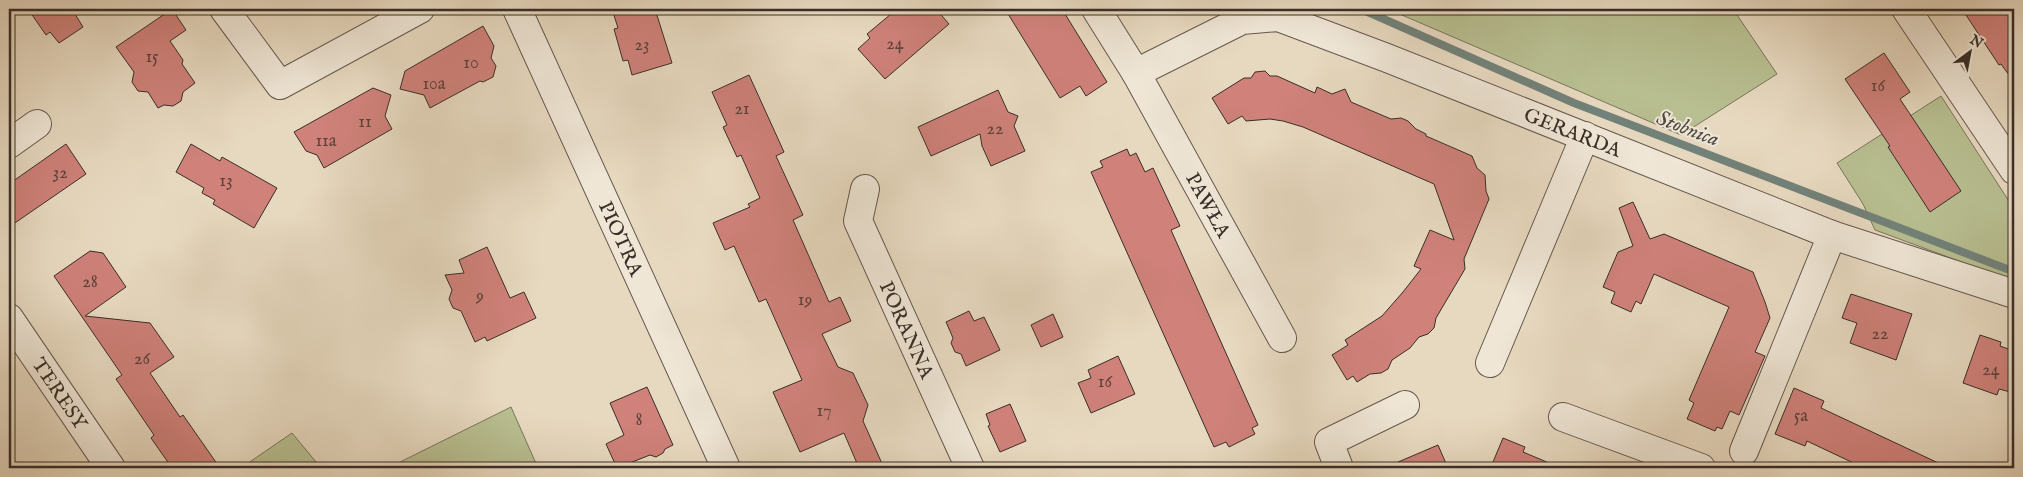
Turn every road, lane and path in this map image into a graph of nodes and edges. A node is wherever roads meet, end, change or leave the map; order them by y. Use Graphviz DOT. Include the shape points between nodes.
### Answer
graph roads {
  1 [pos="224,9"];
  2 [pos="420,9"];
  3 [pos="516,9"];
  4 [pos="1096,9"];
  5 [pos="1906,9"];
  6 [pos="1136,73"];
  7 [pos="36,124"];
  8 [pos="1585,136"];
  9 [pos="9,144"];
  10 [pos="2014,170"];
  11 [pos="865,189"];
  12 [pos="1832,235"];
  13 [pos="2014,294"];
  14 [pos="9,318"];
  15 [pos="1282,338"];
  16 [pos="1490,363"];
  17 [pos="1405,405"];
  18 [pos="1562,417"];
  19 [pos="1744,451"];
  20 [pos="111,468"];
  21 [pos="726,468"];
  22 [pos="970,468"];
  23 [pos="1339,468"];
  24 [pos="1701,468"];
  1 -- 2 [label="street" via="280,86"];
  3 -- 21 [label="street, PIOTRA"];
  4 -- 6 [label="street, PAWŁA"];
  5 -- 10 [label="street"];
  6 -- 8 [label="street, GERARDA" via="1242,20 1278,17"];
  6 -- 15 [label="street, PAWŁA"];
  7 -- 9 [label="street"];
  8 -- 12 [label="street, GERARDA"];
  8 -- 16 [label="street"];
  11 -- 22 [label="street, PORANNA" via="858,222"];
  12 -- 13 [label="street, GERARDA"];
  12 -- 19 [label="street"];
  14 -- 20 [label="street, TERESY"];
  17 -- 23 [label="street" via="1328,442"];
  18 -- 24 [label="street"];
}
